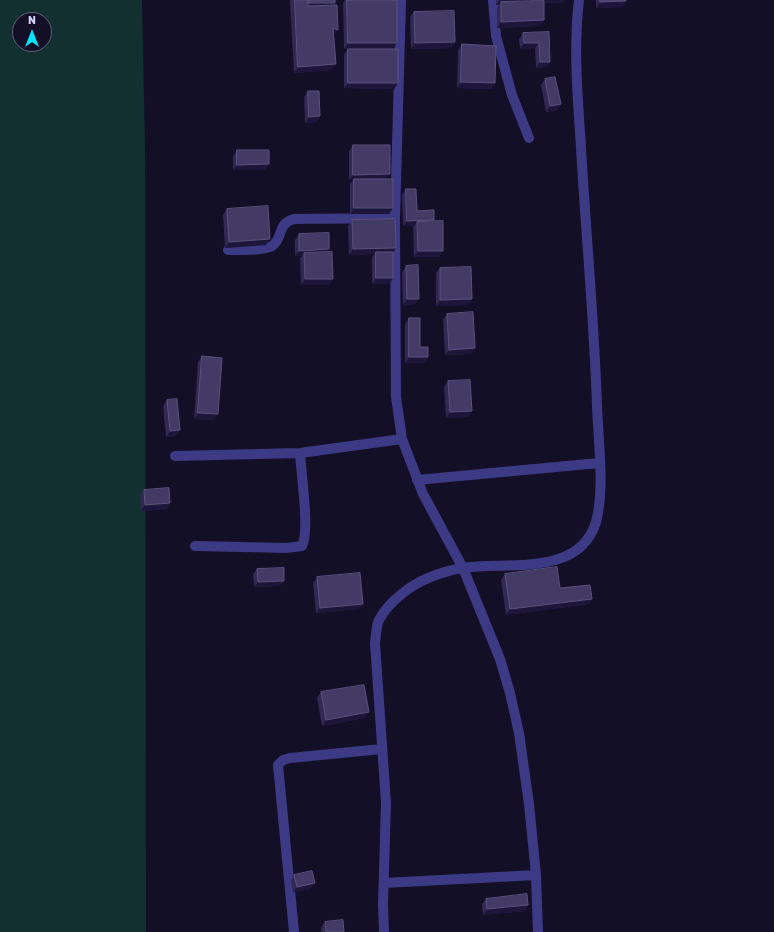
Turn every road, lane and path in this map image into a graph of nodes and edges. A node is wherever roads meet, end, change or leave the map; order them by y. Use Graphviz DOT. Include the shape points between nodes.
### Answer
graph roads {
  1 [pos="401,0"];
  2 [pos="493,0"];
  3 [pos="579,0"];
  4 [pos="529,138"];
  5 [pos="395,218"];
  6 [pos="228,250"];
  7 [pos="402,439"];
  8 [pos="300,453"];
  9 [pos="175,456"];
  10 [pos="599,463"];
  11 [pos="417,480"];
  12 [pos="195,546"];
  13 [pos="463,568"];
  14 [pos="382,749"];
  15 [pos="536,875"];
  16 [pos="384,883"];
  17 [pos="294,932"];
  18 [pos="384,932"];
  19 [pos="538,932"];
  1 -- 5 [label="street"];
  2 -- 4 [label="street" via="496,36 512,95"];
  3 -- 10 [label="street" via="575,50 586,241 594,322"];
  5 -- 6 [label="street" via="294,219 282,226 272,246"];
  5 -- 7 [label="street" via="396,397"];
  7 -- 8 [label="street"];
  7 -- 11 [label="street"];
  8 -- 9 [label="street"];
  8 -- 12 [label="street" via="305,526 305,540 302,546"];
  10 -- 11 [label="street"];
  10 -- 13 [label="street" via="596,522 588,540 569,555 545,563"];
  11 -- 13 [label="street"];
  13 -- 14 [label="street" via="439,573 410,587 390,604 379,621 375,643"];
  13 -- 15 [label="street" via="500,659 510,693 529,804"];
  14 -- 16 [label="street" via="386,803"];
  14 -- 17 [label="street" via="290,758 278,765"];
  15 -- 16 [label="street"];
  15 -- 19 [label="street"];
  16 -- 18 [label="street"];
}
